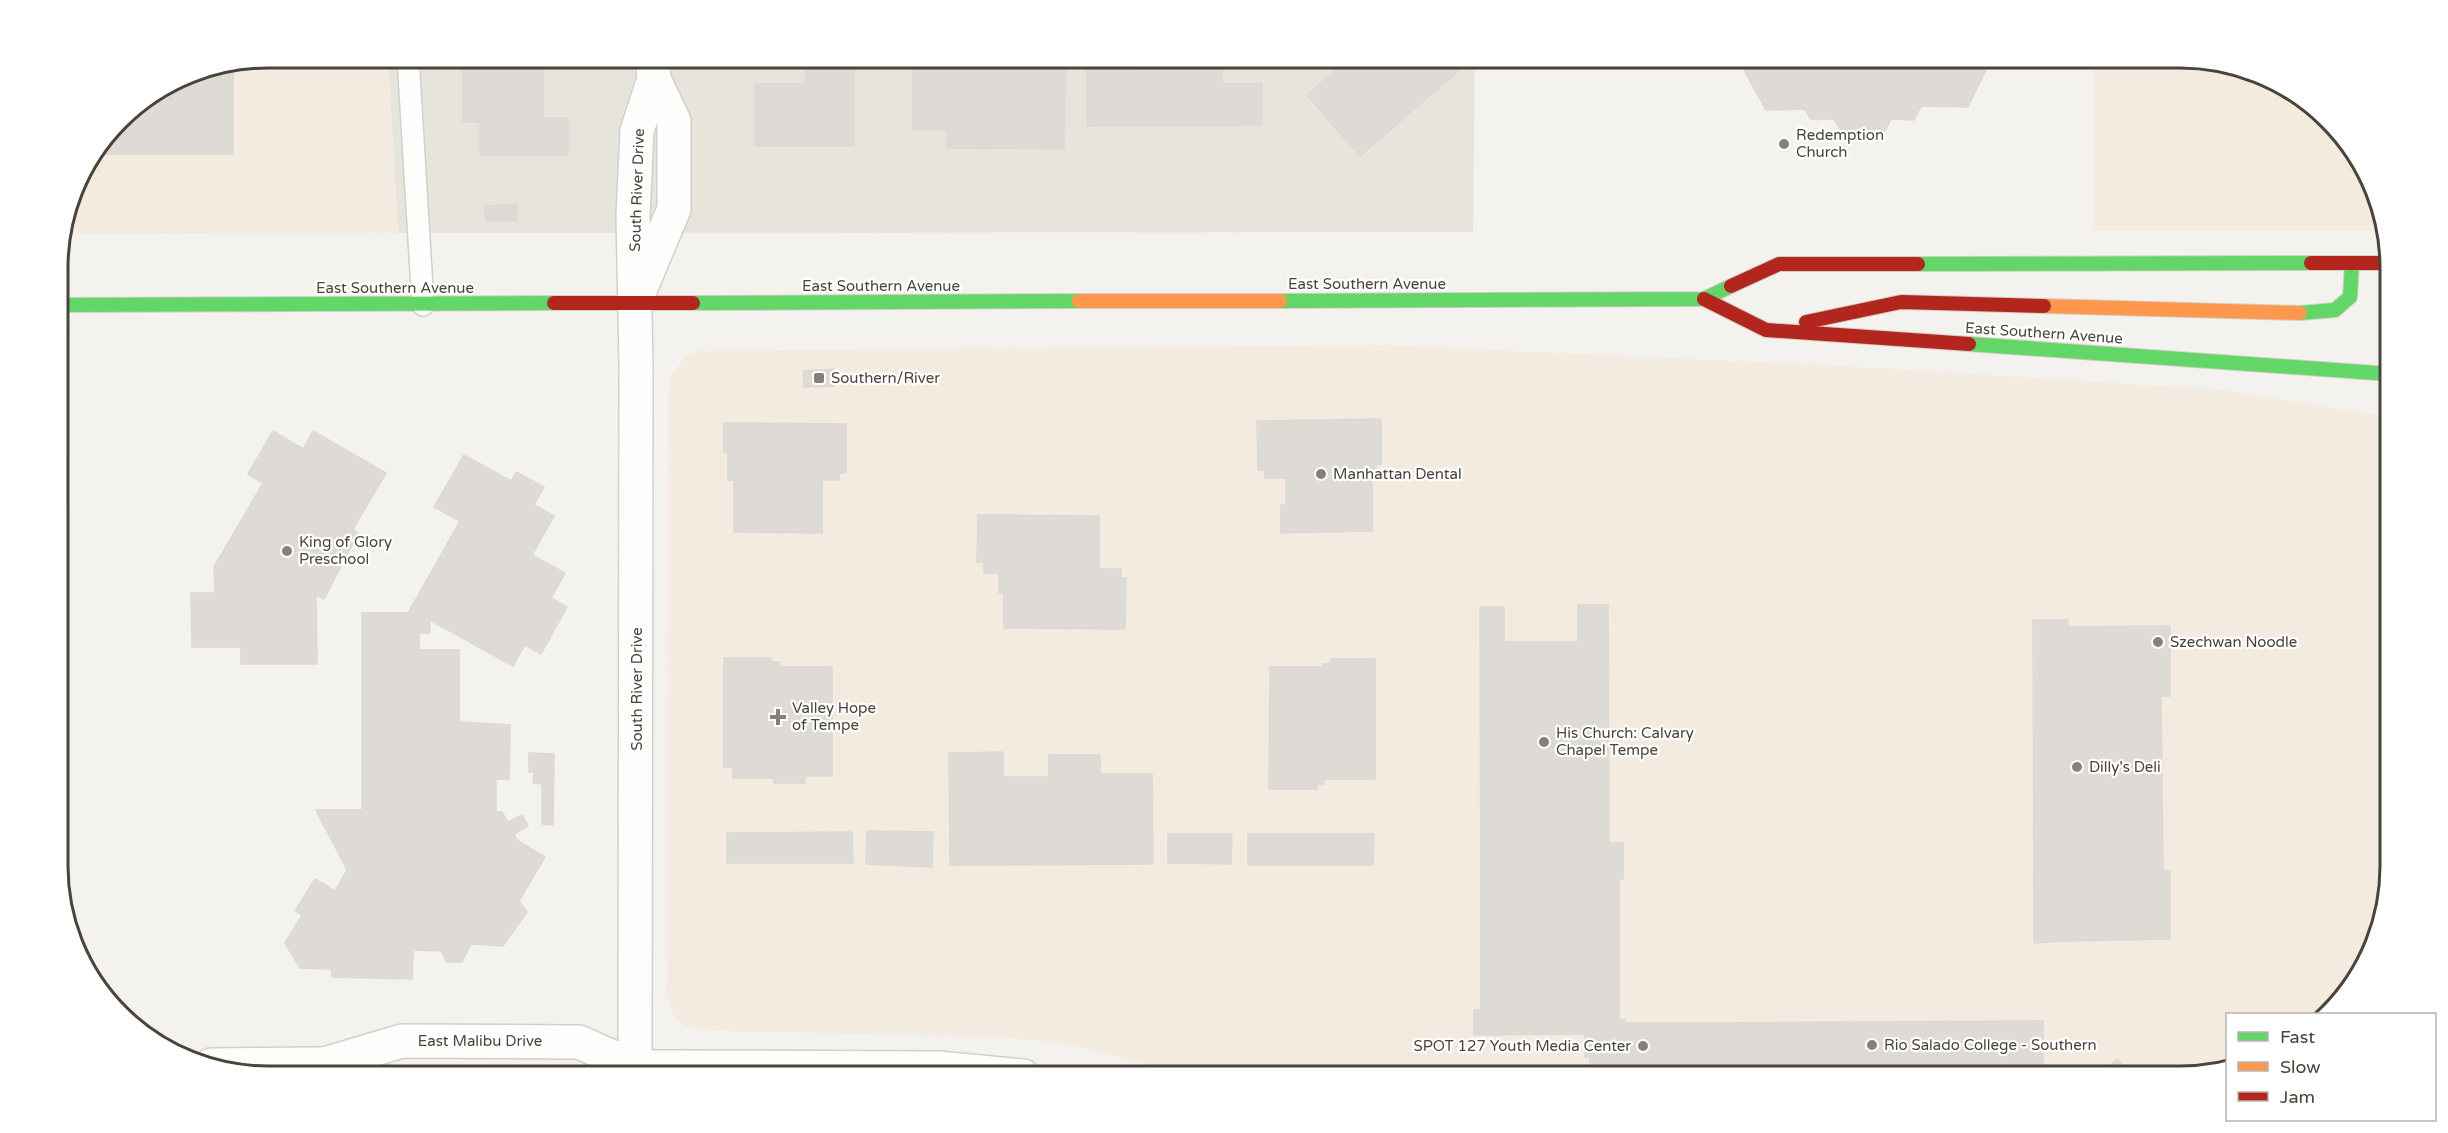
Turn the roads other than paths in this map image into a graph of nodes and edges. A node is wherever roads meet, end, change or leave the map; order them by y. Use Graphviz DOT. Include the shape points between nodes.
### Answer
graph roads {
  1 [pos="409,68"];
  2 [pos="653,68"];
  3 [pos="2352,263"];
  4 [pos="2380,263"];
  5 [pos="1704,299"];
  6 [pos="635,303"];
  7 [pos="68,305"];
  8 [pos="423,305"];
  9 [pos="1766,330"];
  10 [pos="2380,373"];
  11 [pos="324,1064"];
  12 [pos="250,1065"];
  13 [pos="331,1066"];
  14 [pos="617,1066"];
  15 [pos="628,1066"];
  1 -- 8 [label="lane"];
  2 -- 6 [label="street, South River Drive" via="637,131 633,215"];
  3 -- 4 [label="main road, East Southern Avenue"];
  3 -- 5 [label="main road, East Southern Avenue" via="1779,264"];
  3 -- 9 [label="main road" via="2350,297 2335,310 2311,313 1901,302"];
  5 -- 6 [label="main road, East Southern Avenue"];
  5 -- 9 [label="main road, East Southern Avenue"];
  6 -- 8 [label="main road, East Southern Avenue"];
  6 -- 15 [label="street, South River Drive"];
  7 -- 8 [label="main road, East Southern Avenue"];
  9 -- 10 [label="main road, East Southern Avenue"];
  11 -- 12 [label="street, East Malibu Drive"];
  11 -- 13 [label="street, East Malibu Drive"];
  11 -- 14 [label="street, East Malibu Drive" via="402,1041 579,1042"];
}
